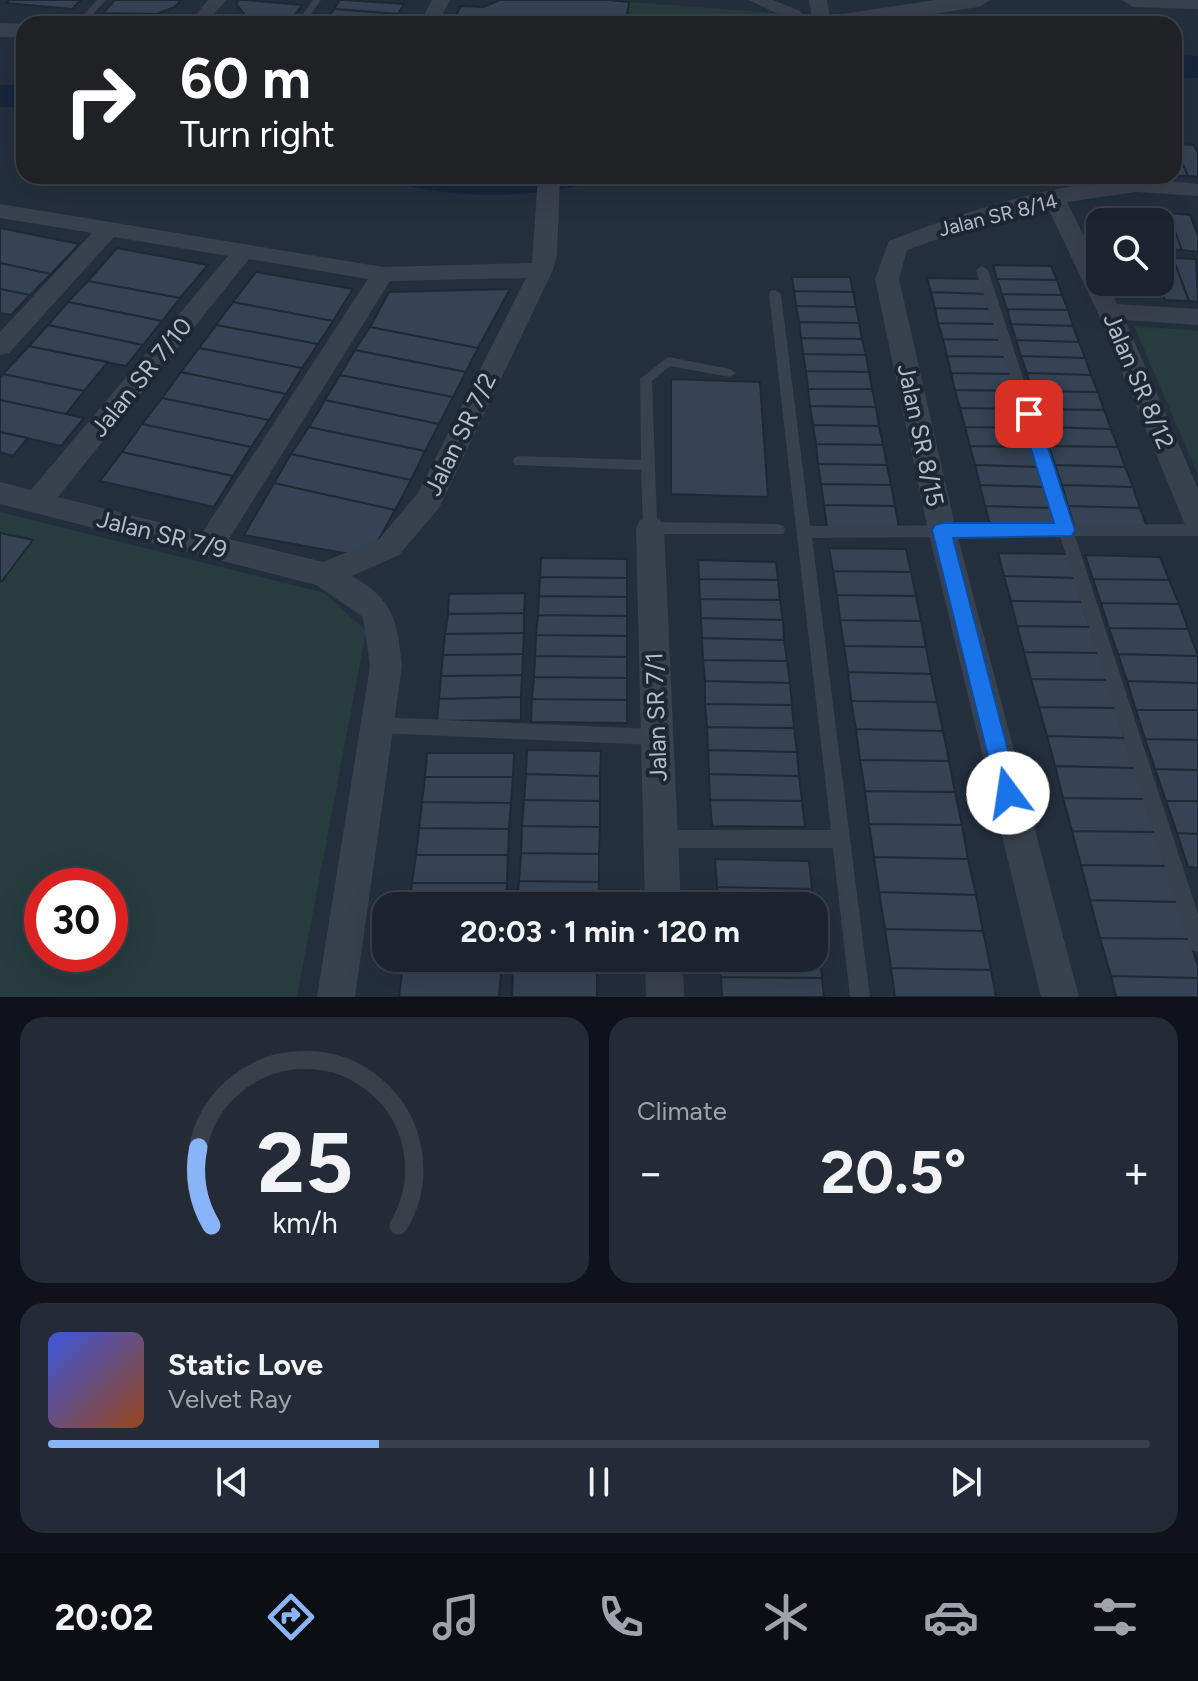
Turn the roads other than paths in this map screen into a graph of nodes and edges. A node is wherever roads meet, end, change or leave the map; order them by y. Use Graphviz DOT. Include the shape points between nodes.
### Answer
graph roads {
  1 [pos="102,0"];
  2 [pos="217,0"];
  3 [pos="758,0"];
  4 [pos="820,0"];
  5 [pos="979,0"];
  6 [pos="1133,0"];
  7 [pos="1160,0"];
  8 [pos="1198,2"];
  9 [pos="924,4"];
  10 [pos="87,16"];
  11 [pos="204,16"];
  12 [pos="794,16"];
  13 [pos="873,16"];
  14 [pos="548,184"];
  15 [pos="1198,190"];
  16 [pos="1055,199"];
  17 [pos="0,211"];
  18 [pos="109,228"];
  19 [pos="897,246"];
  20 [pos="244,251"];
  21 [pos="543,263"];
  22 [pos="982,270"];
  23 [pos="383,274"];
  24 [pos="775,294"];
  25 [pos="1109,311"];
  26 [pos="1198,317"];
  27 [pos="0,347"];
  28 [pos="730,373"];
  29 [pos="520,461"];
  30 [pos="648,465"];
  31 [pos="0,493"];
  32 [pos="37,503"];
  33 [pos="1198,522"];
  34 [pos="650,528"];
  35 [pos="778,530"];
  36 [pos="942,530"];
  37 [pos="1066,530"];
  38 [pos="1198,530"];
  39 [pos="805,532"];
  40 [pos="210,545"];
  41 [pos="324,575"];
  42 [pos="376,725"];
  43 [pos="655,737"];
  44 [pos="662,839"];
  45 [pos="841,839"];
  46 [pos="663,892"];
  47 [pos="1198,943"];
  48 [pos="664,972"];
  49 [pos="336,997"];
  50 [pos="665,997"];
  51 [pos="860,997"];
  52 [pos="1060,997"];
  1 -- 10 [label="lane"];
  2 -- 11 [label="street"];
  3 -- 12 [label="street"];
  4 -- 13 [label="street" via="839,11"];
  5 -- 9 [label="street"];
  6 -- 7 [label="street"];
  7 -- 8 [label="street"];
  9 -- 13 [label="street"];
  14 -- 21 [label="street, Jalan SR 7/2"];
  15 -- 16 [label="street, Jalan SR 8/14" via="1138,186"];
  16 -- 19 [label="street, Jalan SR 8/14" via="939,228"];
  16 -- 25 [label="street, Jalan SR 8/12"];
  17 -- 18 [label="street"];
  18 -- 20 [label="street"];
  18 -- 27 [label="street"];
  19 -- 36 [label="street, Jalan SR 8/15" via="887,279"];
  20 -- 23 [label="street"];
  20 -- 32 [label="street, Jalan SR 7/10"];
  21 -- 23 [label="street"];
  21 -- 41 [label="street, Jalan SR 7/2" via="429,500 389,547"];
  22 -- 37 [label="lane"];
  23 -- 40 [label="street"];
  24 -- 39 [label="lane"];
  25 -- 26 [label="street"];
  25 -- 33 [label="street, Jalan SR 8/12"];
  28 -- 30 [label="lane" via="668,361 646,379"];
  29 -- 30 [label="lane"];
  30 -- 34 [label="lane"];
  31 -- 32 [label="street, Jalan SR 7/9"];
  32 -- 40 [label="street, Jalan SR 7/9"];
  34 -- 35 [label="lane"];
  34 -- 43 [label="street, Jalan SR 7/1"];
  36 -- 37 [label="lane"];
  36 -- 39 [label="lane"];
  36 -- 52 [label="street, Jalan SR 8/15"];
  37 -- 38 [label="lane"];
  37 -- 47 [label="lane"];
  39 -- 45 [label="lane"];
  40 -- 41 [label="street, Jalan SR 7/9"];
  41 -- 42 [label="street" via="369,600 382,617 386,666"];
  42 -- 43 [label="lane"];
  42 -- 49 [label="street"];
  43 -- 44 [label="street, Jalan SR 7/1"];
  44 -- 45 [label="lane"];
  44 -- 46 [label="street, Jalan SR 7/1"];
  45 -- 51 [label="lane"];
  48 -- 50 [label="street"];
}
